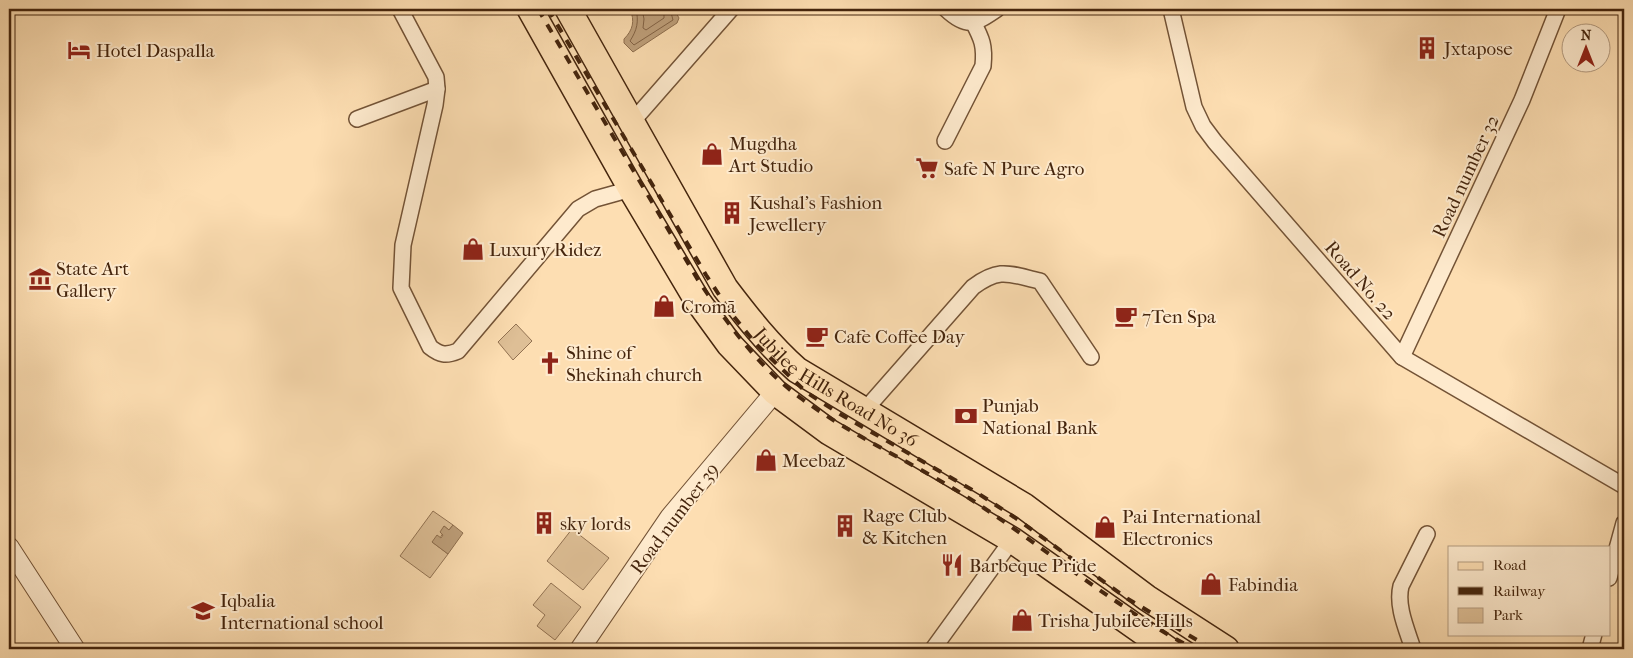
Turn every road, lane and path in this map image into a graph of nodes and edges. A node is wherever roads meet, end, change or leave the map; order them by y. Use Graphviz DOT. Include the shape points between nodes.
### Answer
graph roads {
  1 [pos="400,9"];
  2 [pos="530,9"];
  3 [pos="568,9"];
  4 [pos="731,9"];
  5 [pos="946,9"];
  6 [pos="997,9"];
  7 [pos="1171,9"];
  8 [pos="1558,9"];
  9 [pos="973,22"];
  10 [pos="437,89"];
  11 [pos="357,119"];
  12 [pos="632,122"];
  13 [pos="945,141"];
  14 [pos="631,188"];
  15 [pos="1091,357"];
  16 [pos="1402,357"];
  17 [pos="774,392"];
  18 [pos="864,411"];
  19 [pos="891,426"];
  20 [pos="870,456"];
  21 [pos="1624,486"];
  22 [pos="1624,523"];
  23 [pos="1427,534"];
  24 [pos="1012,540"];
  25 [pos="9,547"];
  26 [pos="1610,574"];
  27 [pos="1593,636"];
  28 [pos="75,649"];
  29 [pos="580,649"];
  30 [pos="933,649"];
  31 [pos="1167,649"];
  32 [pos="1226,649"];
  33 [pos="1413,649"];
  34 [pos="1590,649"];
  1 -- 10 [label="street" via="430,64"];
  2 -- 14 [label="main road, Jubilee Hills Road No 36"];
  3 -- 12 [label="main road, Jubilee Hills Road No 36"];
  4 -- 12 [label="street"];
  5 -- 9 [label="street" via="955,18"];
  6 -- 9 [label="street"];
  7 -- 16 [label="street, Road No. 22" via="1194,107 1204,126"];
  8 -- 16 [label="street, Road number 32" via="1522,100"];
  9 -- 13 [label="street" via="982,40 983,66"];
  10 -- 11 [label="street"];
  10 -- 14 [label="street" via="403,245 401,288 430,347 437,353 449,355 458,351 578,209 595,199"];
  12 -- 18 [label="main road, Jubilee Hills Road No 36" via="725,288 750,321 797,370"];
  14 -- 17 [label="main road, Jubilee Hills Road No 36" via="697,300 729,344"];
  15 -- 18 [label="street" via="1040,281 1005,273 988,276 973,287"];
  16 -- 21 [label="street, Road No. 22"];
  17 -- 20 [label="main road, Jubilee Hills Road No 36" via="829,432"];
  17 -- 29 [label="street, Road number 39" via="670,517"];
  18 -- 19 [label="main road, Jubilee Hills Road No 36"];
  19 -- 20 [label="main road"];
  19 -- 32 [label="main road, Jubilee Hills Road No 36" via="1024,506 1147,598"];
  20 -- 24 [label="main road, Jubilee Hills Road No 36"];
  22 -- 26 [label="street"];
  23 -- 33 [label="street" via="1399,594"];
  24 -- 30 [label="street"];
  24 -- 31 [label="main road, Jubilee Hills Road No 36"];
  25 -- 28 [label="street"];
  27 -- 34 [label="street"];
}
